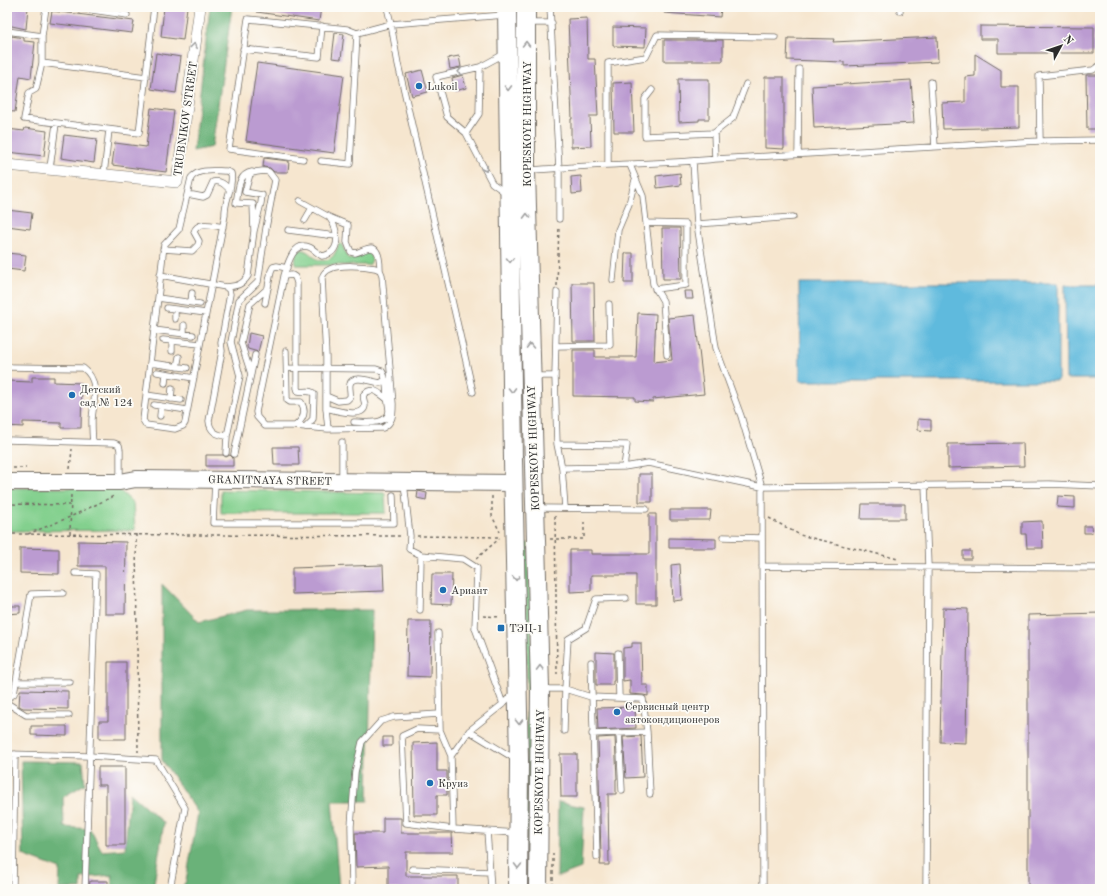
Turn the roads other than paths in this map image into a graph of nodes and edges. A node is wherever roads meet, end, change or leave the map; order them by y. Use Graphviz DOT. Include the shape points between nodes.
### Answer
graph roads {
  1 [pos="46,7"];
  2 [pos="71,7"];
  3 [pos="154,7"];
  4 [pos="200,7"];
  5 [pos="387,7"];
  6 [pos="550,7"];
  7 [pos="508,11"];
  8 [pos="127,15"];
  9 [pos="526,15"];
  10 [pos="391,24"];
  11 [pos="552,24"];
  12 [pos="322,26"];
  13 [pos="7,31"];
  14 [pos="357,33"];
  15 [pos="42,36"];
  16 [pos="775,37"];
  17 [pos="243,49"];
  18 [pos="508,52"];
  19 [pos="42,63"];
  20 [pos="1100,65"];
  21 [pos="480,67"];
  22 [pos="799,69"];
  23 [pos="146,77"];
  24 [pos="931,82"];
  25 [pos="746,84"];
  26 [pos="652,90"];
  27 [pos="56,124"];
  28 [pos="109,130"];
  29 [pos="466,133"];
  30 [pos="714,133"];
  31 [pos="1100,140"];
  32 [pos="1040,141"];
  33 [pos="935,147"];
  34 [pos="798,154"];
  35 [pos="302,159"];
  36 [pos="715,159"];
  37 [pos="321,161"];
  38 [pos="693,162"];
  39 [pos="7,164"];
  40 [pos="630,164"];
  41 [pos="608,165"];
  42 [pos="50,168"];
  43 [pos="559,169"];
  44 [pos="526,170"];
  45 [pos="256,171"];
  46 [pos="104,174"];
  47 [pos="635,179"];
  48 [pos="230,190"];
  49 [pos="188,195"];
  50 [pos="510,196"];
  51 [pos="300,201"];
  52 [pos="312,208"];
  53 [pos="329,217"];
  54 [pos="793,217"];
  55 [pos="559,219"];
  56 [pos="305,220"];
  57 [pos="646,223"];
  58 [pos="697,224"];
  59 [pos="223,227"];
  60 [pos="288,230"];
  61 [pos="254,231"];
  62 [pos="336,236"];
  63 [pos="163,249"];
  64 [pos="287,268"];
  65 [pos="380,270"];
  66 [pos="160,275"];
  67 [pos="284,276"];
  68 [pos="613,280"];
  69 [pos="212,284"];
  70 [pos="226,288"];
  71 [pos="268,288"];
  72 [pos="655,289"];
  73 [pos="557,292"];
  74 [pos="192,293"];
  75 [pos="158,298"];
  76 [pos="191,302"];
  77 [pos="265,303"];
  78 [pos="200,304"];
  79 [pos="608,304"];
  80 [pos="167,308"];
  81 [pos="175,309"];
  82 [pos="206,313"];
  83 [pos="175,319"];
  84 [pos="184,325"];
  85 [pos="154,330"];
  86 [pos="184,334"];
  87 [pos="192,334"];
  88 [pos="163,340"];
  89 [pos="172,341"];
  90 [pos="200,344"];
  91 [pos="556,346"];
  92 [pos="172,351"];
  93 [pos="286,351"];
  94 [pos="255,354"];
  95 [pos="667,355"];
  96 [pos="179,357"];
  97 [pos="150,363"];
  98 [pos="7,367"];
  99 [pos="177,367"];
  100 [pos="187,368"];
  101 [pos="287,368"];
  102 [pos="297,368"];
  103 [pos="326,368"];
  104 [pos="157,372"];
  105 [pos="166,374"];
  106 [pos="251,374"];
  107 [pos="531,376"];
  108 [pos="555,376"];
  109 [pos="194,378"];
  110 [pos="386,380"];
  111 [pos="166,383"];
  112 [pos="172,388"];
  113 [pos="473,392"];
  114 [pos="146,396"];
  115 [pos="326,396"];
  116 [pos="171,399"];
  117 [pos="387,399"];
  118 [pos="181,400"];
  119 [pos="154,405"];
  120 [pos="161,406"];
  121 [pos="326,408"];
  122 [pos="187,410"];
  123 [pos="160,416"];
  124 [pos="354,422"];
  125 [pos="295,426"];
  126 [pos="305,427"];
  127 [pos="328,429"];
  128 [pos="227,436"];
  129 [pos="7,440"];
  130 [pos="92,442"];
  131 [pos="342,442"];
  132 [pos="557,444"];
  133 [pos="226,453"];
  134 [pos="234,454"];
  135 [pos="624,467"];
  136 [pos="562,468"];
  137 [pos="215,480"];
  138 [pos="342,481"];
  139 [pos="7,482"];
  140 [pos="404,482"];
  141 [pos="514,483"];
  142 [pos="534,483"];
  143 [pos="925,485"];
  144 [pos="1100,486"];
  145 [pos="762,487"];
  146 [pos="118,488"];
  147 [pos="393,495"];
  148 [pos="535,508"];
  149 [pos="565,508"];
  150 [pos="646,509"];
  151 [pos="723,537"];
  152 [pos="762,538"];
  153 [pos="421,556"];
  154 [pos="762,566"];
  155 [pos="928,566"];
  156 [pos="1100,568"];
  157 [pos="75,574"];
  158 [pos="63,593"];
  159 [pos="626,598"];
  160 [pos="420,610"];
  161 [pos="438,633"];
  162 [pos="618,653"];
  163 [pos="591,662"];
  164 [pos="16,682"];
  165 [pos="70,682"];
  166 [pos="518,688"];
  167 [pos="549,689"];
  168 [pos="565,689"];
  169 [pos="591,697"];
  170 [pos="619,698"];
  171 [pos="7,699"];
  172 [pos="7,703"];
  173 [pos="503,704"];
  174 [pos="440,714"];
  175 [pos="69,715"];
  176 [pos="440,730"];
  177 [pos="470,731"];
  178 [pos="564,731"];
  179 [pos="647,732"];
  180 [pos="619,733"];
  181 [pos="592,734"];
  182 [pos="7,754"];
  183 [pos="15,754"];
  184 [pos="89,756"];
  185 [pos="451,756"];
  186 [pos="519,762"];
  187 [pos="622,790"];
  188 [pos="650,794"];
  189 [pos="453,829"];
  190 [pos="487,831"];
  191 [pos="519,833"];
  192 [pos="597,857"];
  193 [pos="412,869"];
  194 [pos="490,872"];
  195 [pos="13,889"];
  196 [pos="85,889"];
  197 [pos="170,889"];
  198 [pos="352,889"];
  199 [pos="491,889"];
  200 [pos="518,889"];
  201 [pos="538,889"];
  202 [pos="763,889"];
  203 [pos="926,889"];
  1 -- 15 [label="lane"];
  2 -- 8 [label="lane"];
  3 -- 23 [label="lane"];
  46 -- 4 [label="street, TRUBNIKOV STREET, one-way" via="177,182"];
  5 -- 10 [label="lane"];
  6 -- 11 [label="lane"];
  7 -- 10 [label="lane"];
  7 -- 18 [label="main road, KOPESKOYE HIGHWAY"];
  9 -- 11 [label="lane"];
  44 -- 9 [label="main road, KOPESKOYE HIGHWAY, one-way"];
  10 -- 14 [label="lane"];
  10 -- 113 [label="lane"];
  11 -- 43 [label="lane"];
  12 -- 14 [label="lane"];
  12 -- 17 [label="lane" via="248,18"];
  12 -- 17 [label="lane" via="319,57"];
  13 -- 15 [label="lane"];
  14 -- 37 [label="lane" via="350,164"];
  15 -- 19 [label="lane"];
  16 -- 41 [label="lane" via="656,35 646,57 608,63"];
  17 -- 35 [label="lane" via="229,149"];
  18 -- 21 [label="lane"];
  18 -- 50 [label="main road, KOPESKOYE HIGHWAY, one-way"];
  19 -- 23 [label="lane"];
  19 -- 27 [label="lane" via="36,89 29,93 24,119"];
  20 -- 32 [label="lane" via="1093,70 1039,76"];
  21 -- 29 [label="lane" via="479,114"];
  21 -- 29 [label="lane, one-way" via="436,77 448,117"];
  22 -- 34 [label="lane"];
  23 -- 28 [label="lane" via="139,133"];
  24 -- 33 [label="lane"];
  25 -- 30 [label="lane" via="733,118"];
  26 -- 30 [label="lane" via="644,99 646,136"];
  27 -- 28 [label="lane"];
  27 -- 42 [label="lane"];
  28 -- 46 [label="lane"];
  29 -- 50 [label="lane, one-way" via="492,183"];
  30 -- 36 [label="lane"];
  31 -- 32 [label="lane"];
  32 -- 33 [label="lane"];
  33 -- 34 [label="lane"];
  34 -- 36 [label="lane"];
  36 -- 38 [label="lane"];
  38 -- 40 [label="lane"];
  38 -- 58 [label="lane"];
  39 -- 42 [label="street, TRUBNIKOV STREET"];
  40 -- 41 [label="lane"];
  40 -- 47 [label="lane"];
  41 -- 43 [label="lane"];
  42 -- 46 [label="street, TRUBNIKOV STREET"];
  43 -- 44 [label="lane"];
  43 -- 55 [label="lane"];
  107 -- 44 [label="main road, KOPESKOYE HIGHWAY, one-way"];
  45 -- 61 [label="lane" via="250,174 245,192 262,195"];
  45 -- 61 [label="lane" via="246,173 241,178 236,203 253,204"];
  45 -- 128 [label="lane" via="269,172 275,180 258,282 239,300 231,342 240,376"];
  47 -- 57 [label="lane" via="643,196"];
  47 -- 68 [label="lane" via="629,204 618,230"];
  48 -- 49 [label="lane" via="222,182 217,181 213,182 207,195 203,197"];
  48 -- 49 [label="lane" via="231,173 199,172 192,178"];
  48 -- 59 [label="lane"];
  49 -- 63 [label="lane" via="179,229 165,243"];
  50 -- 141 [label="main road, KOPESKOYE HIGHWAY, one-way"];
  51 -- 52 [label="lane"];
  52 -- 53 [label="lane"];
  52 -- 56 [label="lane"];
  53 -- 62 [label="lane" via="334,224"];
  53 -- 65 [label="lane" via="348,225 347,242 351,252 374,249 380,260"];
  54 -- 58 [label="lane"];
  57 -- 72 [label="lane"];
  57 -- 72 [label="lane" via="686,224 686,285"];
  58 -- 145 [label="lane" via="716,348 741,416"];
  59 -- 63 [label="lane" via="208,224 196,228 194,232 198,245 192,251"];
  59 -- 69 [label="lane"];
  60 -- 62 [label="lane"];
  61 -- 70 [label="lane" via="248,276 240,285"];
  62 -- 64 [label="lane" via="336,246 329,255 322,256 308,246 303,246 293,254"];
  63 -- 66 [label="lane"];
  64 -- 67 [label="lane"];
  64 -- 71 [label="lane" via="273,267"];
  65 -- 103 [label="lane" via="369,267 335,267 324,273 322,278"];
  65 -- 127 [label="lane" via="393,418 383,428"];
  66 -- 69 [label="lane"];
  66 -- 75 [label="lane"];
  67 -- 102 [label="lane" via="292,275 297,283"];
  67 -- 125 [label="lane" via="256,412 265,426"];
  69 -- 70 [label="lane"];
  69 -- 82 [label="lane"];
  70 -- 128 [label="lane" via="230,294 209,427 217,434"];
  71 -- 77 [label="lane"];
  71 -- 106 [label="lane" via="250,304 241,343"];
  72 -- 95 [label="lane" via="663,300"];
  73 -- 91 [label="lane"];
  74 -- 76 [label="lane"];
  75 -- 76 [label="lane"];
  75 -- 85 [label="lane"];
  76 -- 78 [label="lane"];
  79 -- 91 [label="lane" via="610,345"];
  80 -- 81 [label="lane"];
  81 -- 82 [label="lane"];
  81 -- 83 [label="lane"];
  82 -- 90 [label="lane"];
  84 -- 86 [label="lane"];
  85 -- 86 [label="lane"];
  85 -- 97 [label="lane"];
  86 -- 87 [label="lane"];
  88 -- 89 [label="lane"];
  89 -- 90 [label="lane"];
  89 -- 92 [label="lane"];
  90 -- 109 [label="lane"];
  91 -- 108 [label="lane"];
  93 -- 101 [label="lane"];
  94 -- 106 [label="lane"];
  96 -- 99 [label="lane"];
  97 -- 99 [label="lane"];
  97 -- 114 [label="lane"];
  98 -- 130 [label="lane" via="83,368 89,372 96,394"];
  99 -- 100 [label="lane"];
  101 -- 102 [label="lane"];
  101 -- 125 [label="lane" via="287,400 301,402 303,406 304,417"];
  102 -- 103 [label="lane"];
  102 -- 126 [label="lane" via="298,391 314,394 313,419"];
  103 -- 110 [label="lane" via="376,369 382,371"];
  103 -- 115 [label="lane"];
  104 -- 105 [label="lane"];
  105 -- 109 [label="lane"];
  105 -- 111 [label="lane"];
  106 -- 134 [label="lane"];
  107 -- 108 [label="lane"];
  107 -- 142 [label="main road, KOPESKOYE HIGHWAY"];
  108 -- 132 [label="lane"];
  109 -- 122 [label="lane"];
  110 -- 115 [label="lane" via="380,383 357,378 352,380 348,400 338,401"];
  110 -- 117 [label="lane"];
  112 -- 116 [label="lane"];
  114 -- 116 [label="lane"];
  114 -- 122 [label="lane" via="142,420 146,425 179,428 185,423"];
  115 -- 121 [label="lane"];
  116 -- 118 [label="lane"];
  117 -- 121 [label="lane" via="371,389 364,394 363,410 358,413"];
  117 -- 124 [label="lane" via="388,416 383,420"];
  119 -- 120 [label="lane"];
  120 -- 122 [label="lane"];
  120 -- 123 [label="lane"];
  121 -- 127 [label="lane"];
  125 -- 126 [label="lane"];
  126 -- 127 [label="lane"];
  128 -- 133 [label="lane"];
  129 -- 130 [label="lane"];
  130 -- 146 [label="lane" via="119,445"];
  131 -- 138 [label="lane"];
  132 -- 135 [label="lane" via="627,445"];
  132 -- 136 [label="lane"];
  135 -- 136 [label="lane"];
  135 -- 145 [label="lane" via="648,463"];
  136 -- 149 [label="lane"];
  137 -- 138 [label="street, GRANITNAYA STREET"];
  137 -- 146 [label="street, GRANITNAYA STREET" via="136,479"];
  137 -- 147 [label="lane" via="213,523 394,523"];
  138 -- 140 [label="street, GRANITNAYA STREET"];
  139 -- 146 [label="street, GRANITNAYA STREET" via="71,476"];
  140 -- 141 [label="street, GRANITNAYA STREET"];
  140 -- 153 [label="lane" via="409,549"];
  141 -- 142 [label="main road, GRANITNAYA STREET"];
  141 -- 166 [label="main road, KOPESKOYE HIGHWAY, one-way"];
  142 -- 148 [label="main road, KOPESKOYE HIGHWAY"];
  143 -- 144 [label="lane"];
  143 -- 145 [label="lane"];
  143 -- 155 [label="lane"];
  145 -- 152 [label="lane"];
  148 -- 149 [label="lane"];
  167 -- 148 [label="main road, KOPESKOYE HIGHWAY, one-way"];
  149 -- 150 [label="lane"];
  151 -- 152 [label="lane"];
  152 -- 154 [label="lane"];
  153 -- 160 [label="lane"];
  153 -- 173 [label="lane" via="463,559 477,568 475,628"];
  154 -- 155 [label="lane"];
  154 -- 202 [label="lane"];
  155 -- 156 [label="lane"];
  155 -- 203 [label="lane"];
  157 -- 184 [label="lane" via="96,574"];
  158 -- 164 [label="lane" via="31,594"];
  159 -- 168 [label="lane" via="596,599 586,628 568,639"];
  161 -- 174 [label="lane"];
  162 -- 170 [label="lane"];
  163 -- 169 [label="lane"];
  164 -- 165 [label="lane"];
  164 -- 171 [label="lane" via="14,694"];
  166 -- 173 [label="lane"];
  166 -- 186 [label="main road, KOPESKOYE HIGHWAY, one-way"];
  167 -- 168 [label="lane"];
  167 -- 201 [label="main road, KOPESKOYE HIGHWAY"];
  168 -- 169 [label="lane"];
  168 -- 178 [label="lane"];
  169 -- 170 [label="lane"];
  169 -- 181 [label="lane"];
  170 -- 179 [label="lane" via="643,700"];
  172 -- 175 [label="lane" via="26,715"];
  173 -- 177 [label="lane"];
  174 -- 176 [label="lane"];
  174 -- 198 [label="lane" via="394,717 381,721 362,742 354,780 351,826"];
  176 -- 185 [label="lane"];
  176 -- 189 [label="lane" via="417,729 402,736 406,823"];
  177 -- 185 [label="lane"];
  177 -- 186 [label="lane"];
  179 -- 180 [label="lane"];
  179 -- 188 [label="lane"];
  180 -- 181 [label="lane"];
  180 -- 187 [label="lane"];
  181 -- 192 [label="lane"];
  182 -- 183 [label="lane"];
  183 -- 184 [label="lane"];
  183 -- 195 [label="lane"];
  184 -- 196 [label="lane"];
  184 -- 197 [label="lane" via="156,760 184,808"];
  185 -- 189 [label="lane"];
  186 -- 191 [label="main road, KOPESKOYE HIGHWAY"];
  189 -- 190 [label="lane"];
  190 -- 191 [label="lane"];
  190 -- 194 [label="lane"];
  191 -- 200 [label="main road, KOPESKOYE HIGHWAY, one-way"];
  193 -- 194 [label="lane"];
  194 -- 199 [label="lane"];
}
